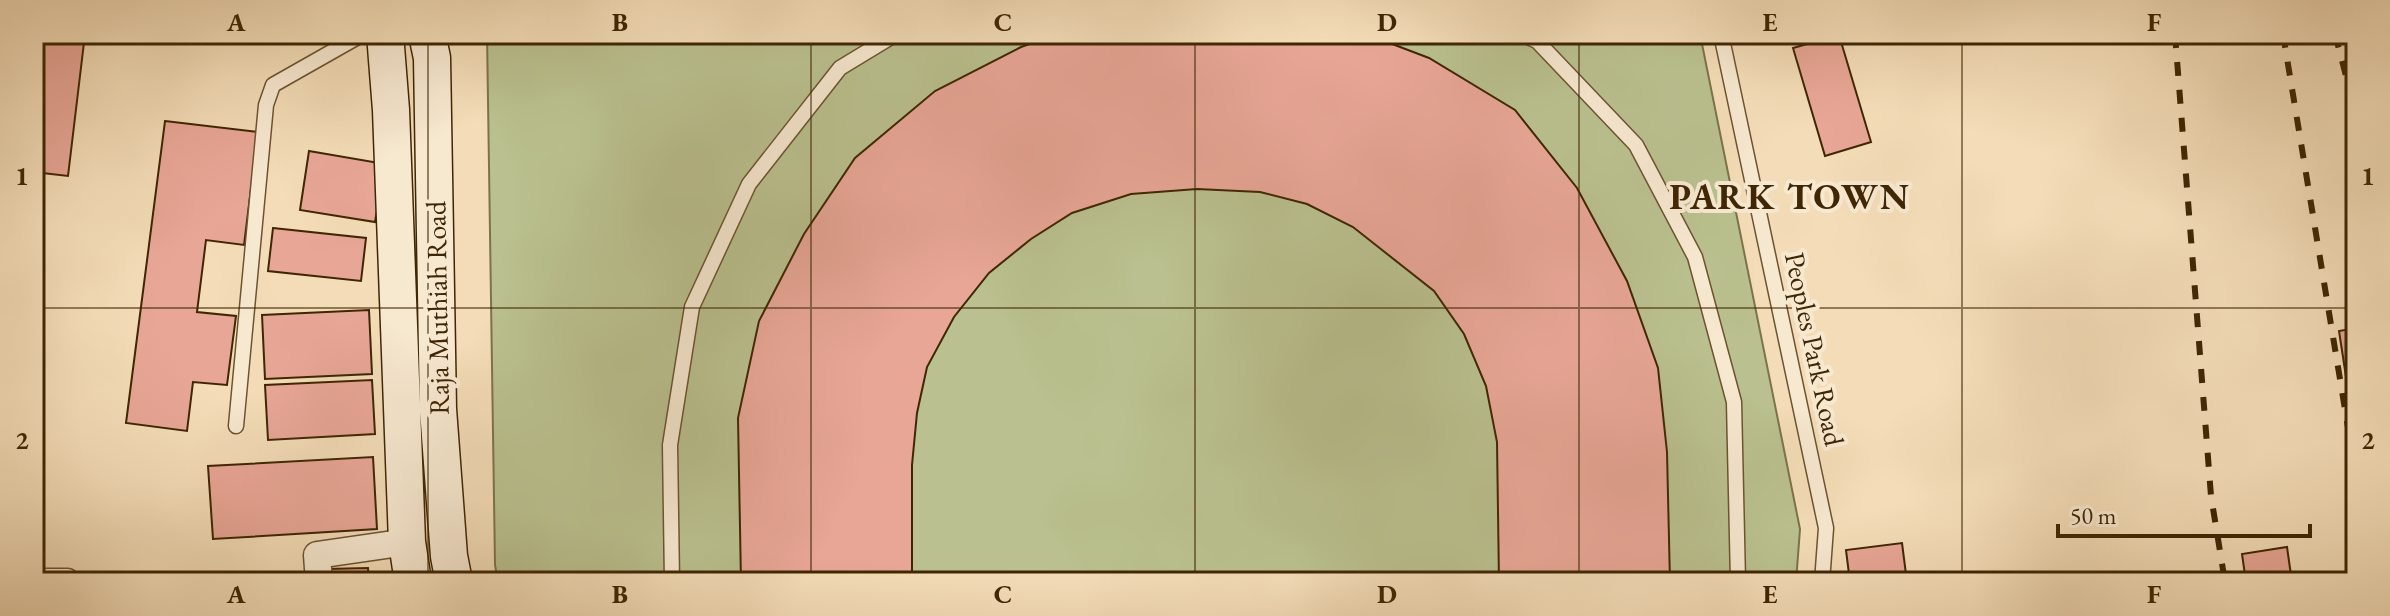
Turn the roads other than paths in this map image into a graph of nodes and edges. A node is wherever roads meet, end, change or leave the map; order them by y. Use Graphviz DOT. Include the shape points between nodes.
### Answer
graph roads {
  1 [pos="363,34"];
  2 [pos="385,34"];
  3 [pos="427,34"];
  4 [pos="896,34"];
  5 [pos="1521,34"];
  6 [pos="1721,34"];
  7 [pos="236,426"];
  8 [pos="407,542"];
  9 [pos="44,582"];
  10 [pos="67,582"];
  11 [pos="319,582"];
  12 [pos="413,582"];
  13 [pos="454,582"];
  14 [pos="672,582"];
  15 [pos="1738,582"];
  16 [pos="1822,582"];
  1 -- 7 [label="lane" via="273,85 266,105"];
  2 -- 8 [label="main road, Raja Muthiah Road"];
  3 -- 13 [label="main road, Raja Muthiah Road" via="432,58 438,409"];
  4 -- 14 [label="lane" via="840,68 749,184 692,307 670,445"];
  5 -- 15 [label="lane" via="1537,41 1636,145 1695,257 1734,402"];
  6 -- 16 [label="lane, Peoples Park Road" via="1826,528"];
  8 -- 11 [label="street" via="317,555"];
  8 -- 12 [label="main road, Raja Muthiah Road"];
  9 -- 10 [label="street"];
}
